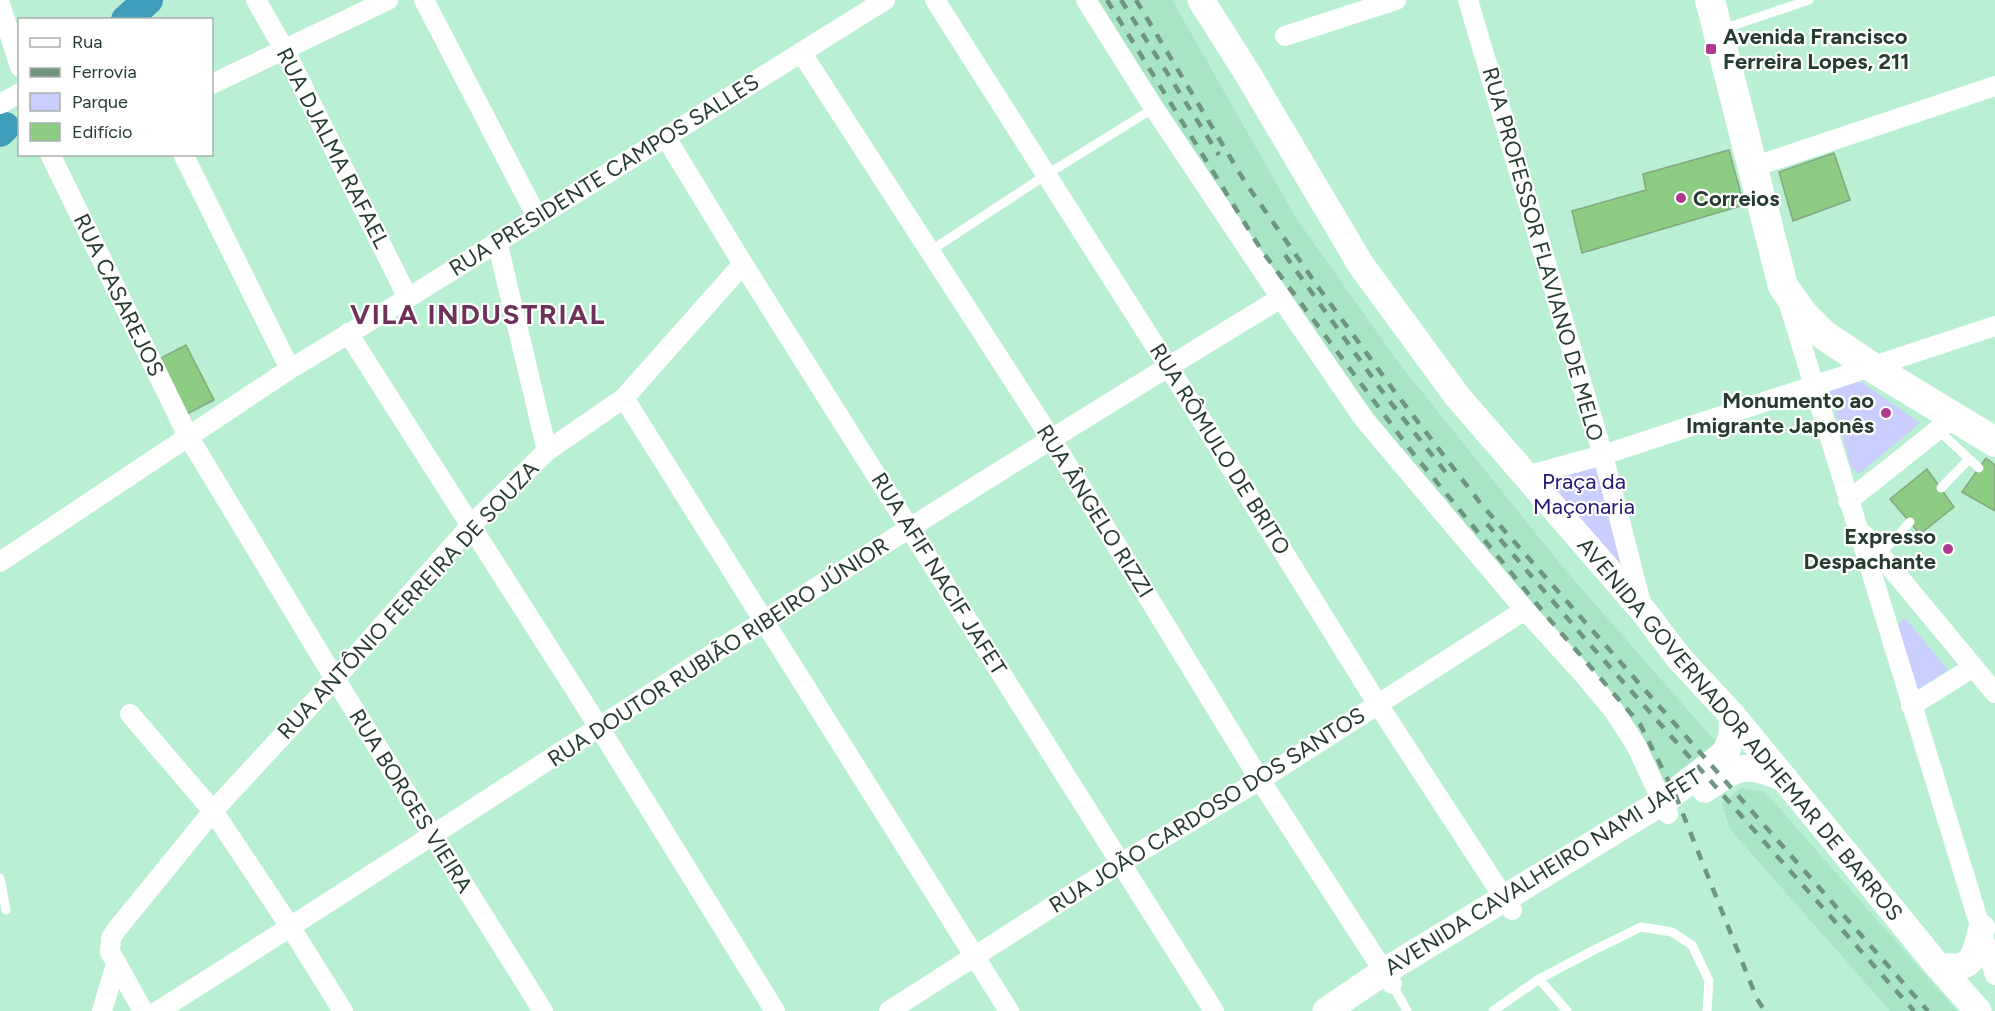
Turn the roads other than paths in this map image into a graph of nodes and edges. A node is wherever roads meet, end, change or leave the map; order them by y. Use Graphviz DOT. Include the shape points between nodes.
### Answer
graph roads {
  1 [pos="256,0"];
  2 [pos="388,0"];
  3 [pos="424,0"];
  4 [pos="934,0"];
  5 [pos="1086,0"];
  6 [pos="1201,0"];
  7 [pos="1396,0"];
  8 [pos="1468,0"];
  9 [pos="1710,0"];
  10 [pos="1809,0"];
  11 [pos="1,2"];
  12 [pos="875,3"];
  13 [pos="1719,30"];
  14 [pos="1285,36"];
  15 [pos="284,49"];
  16 [pos="801,52"];
  17 [pos="18,60"];
  18 [pos="213,84"];
  19 [pos="1995,86"];
  20 [pos="18,94"];
  21 [pos="0,104"];
  22 [pos="1154,108"];
  23 [pos="665,136"];
  24 [pos="55,156"];
  25 [pos="184,156"];
  26 [pos="1754,167"];
  27 [pos="1046,175"];
  28 [pos="537,217"];
  29 [pos="497,241"];
  30 [pos="930,251"];
  31 [pos="743,264"];
  32 [pos="1783,286"];
  33 [pos="408,297"];
  34 [pos="1281,298"];
  35 [pos="1995,326"];
  36 [pos="348,333"];
  37 [pos="1168,366"];
  38 [pos="1870,366"];
  39 [pos="290,369"];
  40 [pos="1813,387"];
  41 [pos="624,398"];
  42 [pos="1946,423"];
  43 [pos="188,436"];
  44 [pos="1052,440"];
  45 [pos="1995,442"];
  46 [pos="547,451"];
  47 [pos="1603,455"];
  48 [pos="1969,459"];
  49 [pos="1979,468"];
  50 [pos="1526,476"];
  51 [pos="1941,488"];
  52 [pos="1848,501"];
  53 [pos="1910,522"];
  54 [pos="471,525"];
  55 [pos="910,528"];
  56 [pos="1874,559"];
  57 [pos="0,562"];
  58 [pos="1525,610"];
  59 [pos="1644,612"];
  60 [pos="762,622"];
  61 [pos="1972,668"];
  62 [pos="335,679"];
  63 [pos="1995,693"];
  64 [pos="1377,703"];
  65 [pos="1911,706"];
  66 [pos="130,714"];
  67 [pos="1731,715"];
  68 [pos="599,727"];
  69 [pos="1260,780"];
  70 [pos="1786,780"];
  71 [pos="1665,808"];
  72 [pos="213,811"];
  73 [pos="433,836"];
  74 [pos="1121,863"];
  75 [pos="0,878"];
  76 [pos="1509,904"];
  77 [pos="6,910"];
  78 [pos="291,928"];
  79 [pos="1982,928"];
  80 [pos="975,957"];
  81 [pos="116,964"];
  82 [pos="1938,966"];
  83 [pos="1995,975"];
  84 [pos="1388,978"];
  85 [pos="1539,979"];
  86 [pos="102,1011"];
  87 [pos="143,1011"];
  88 [pos="158,1011"];
  89 [pos="343,1011"];
  90 [pos="543,1011"];
  91 [pos="775,1011"];
  92 [pos="889,1011"];
  93 [pos="1009,1011"];
  94 [pos="1214,1011"];
  95 [pos="1326,1011"];
  96 [pos="1358,1011"];
  97 [pos="1407,1011"];
  98 [pos="1493,1011"];
  99 [pos="1567,1011"];
  100 [pos="1707,1011"];
  101 [pos="1978,1011"];
  1 -- 15 [label="street, RUA DJALMA RAFAEL"];
  2 -- 15 [label="street"];
  3 -- 28 [label="street"];
  4 -- 27 [label="street, RUA RÔMULO DE BRITO"];
  5 -- 22 [label="street"];
  6 -- 50 [label="main road, AVENIDA GOVERNADOR ADHEMAR DE BARROS" via="1361,265 1457,396"];
  7 -- 14 [label="street"];
  8 -- 47 [label="street, RUA PROFESSOR FLAVIANO DE MELO"];
  9 -- 13 [label="main road"];
  10 -- 13 [label="lane"];
  11 -- 17 [label="street"];
  12 -- 16 [label="street, RUA PRESIDENTE CAMPOS SALLES"];
  13 -- 26 [label="main road"];
  15 -- 18 [label="street"];
  15 -- 33 [label="street, RUA DJALMA RAFAEL"];
  16 -- 23 [label="street, RUA PRESIDENTE CAMPOS SALLES"];
  16 -- 30 [label="street, RUA ÂNGELO RIZZI"];
  19 -- 26 [label="street"];
  20 -- 21 [label="street"];
  22 -- 27 [label="lane"];
  22 -- 34 [label="street"];
  23 -- 28 [label="street, RUA PRESIDENTE CAMPOS SALLES"];
  23 -- 31 [label="street, RUA AFIF NACIF JAFET"];
  24 -- 43 [label="street, RUA CASAREJOS"];
  25 -- 39 [label="street"];
  26 -- 32 [label="main road"];
  27 -- 30 [label="lane"];
  27 -- 37 [label="street, RUA RÔMULO DE BRITO"];
  28 -- 29 [label="street, RUA PRESIDENTE CAMPOS SALLES"];
  29 -- 33 [label="street, RUA PRESIDENTE CAMPOS SALLES"];
  29 -- 46 [label="street"];
  30 -- 44 [label="street, RUA ÂNGELO RIZZI"];
  31 -- 41 [label="street, RUA ANTÔNIO FERREIRA DE SOUZA"];
  31 -- 55 [label="street, RUA AFIF NACIF JAFET"];
  32 -- 38 [label="main road" via="1824,335"];
  32 -- 40 [label="street"];
  33 -- 36 [label="street, RUA PRESIDENTE CAMPOS SALLES"];
  34 -- 37 [label="street, RUA DOUTOR RUBIÃO RIBEIRO JÚNIOR"];
  34 -- 58 [label="street" via="1365,419"];
  35 -- 38 [label="street"];
  36 -- 39 [label="street, RUA PRESIDENTE CAMPOS SALLES"];
  36 -- 54 [label="street"];
  37 -- 44 [label="street, RUA DOUTOR RUBIÃO RIBEIRO JÚNIOR"];
  37 -- 64 [label="street, RUA RÔMULO DE BRITO"];
  38 -- 40 [label="street"];
  38 -- 42 [label="main road"];
  39 -- 43 [label="street, RUA PRESIDENTE CAMPOS SALLES"];
  40 -- 47 [label="street"];
  40 -- 52 [label="street"];
  41 -- 46 [label="street, RUA ANTÔNIO FERREIRA DE SOUZA"];
  41 -- 60 [label="street"];
  42 -- 45 [label="main road"];
  42 -- 48 [label="lane"];
  42 -- 52 [label="street"];
  43 -- 57 [label="street, RUA PRESIDENTE CAMPOS SALLES"];
  43 -- 62 [label="street, RUA BORGES VIEIRA"];
  44 -- 55 [label="street, RUA DOUTOR RUBIÃO RIBEIRO JÚNIOR"];
  44 -- 69 [label="street, RUA ÂNGELO RIZZI"];
  46 -- 54 [label="street, RUA ANTÔNIO FERREIRA DE SOUZA"];
  47 -- 50 [label="street"];
  47 -- 59 [label="street, RUA PROFESSOR FLAVIANO DE MELO"];
  48 -- 49 [label="lane"];
  48 -- 51 [label="lane"];
  50 -- 59 [label="main road, AVENIDA GOVERNADOR ADHEMAR DE BARROS"];
  52 -- 56 [label="street"];
  53 -- 56 [label="lane"];
  54 -- 62 [label="street, RUA ANTÔNIO FERREIRA DE SOUZA"];
  54 -- 68 [label="street"];
  55 -- 60 [label="street, RUA DOUTOR RUBIÃO RIBEIRO JÚNIOR"];
  55 -- 74 [label="street, RUA AFIF NACIF JAFET"];
  56 -- 61 [label="street"];
  56 -- 65 [label="street"];
  58 -- 64 [label="street, RUA JOÃO CARDOSO DOS SANTOS"];
  58 -- 71 [label="street" via="1614,711"];
  59 -- 67 [label="main road, AVENIDA GOVERNADOR ADHEMAR DE BARROS"];
  60 -- 68 [label="street, RUA DOUTOR RUBIÃO RIBEIRO JÚNIOR"];
  60 -- 80 [label="street"];
  61 -- 63 [label="street"];
  61 -- 65 [label="street"];
  62 -- 72 [label="street, RUA ANTÔNIO FERREIRA DE SOUZA"];
  62 -- 73 [label="street, RUA BORGES VIEIRA"];
  64 -- 69 [label="street, RUA JOÃO CARDOSO DOS SANTOS"];
  64 -- 76 [label="street, RUA RÔMULO DE BRITO"];
  65 -- 79 [label="street"];
  66 -- 72 [label="street"];
  67 -- 70 [label="main road, AVENIDA GOVERNADOR ADHEMAR DE BARROS"];
  67 -- 71 [label="main road, AVENIDA CAVALHEIRO NAMI JAFET" via="1733,734 1725,754"];
  68 -- 73 [label="street, RUA DOUTOR RUBIÃO RIBEIRO JÚNIOR"];
  68 -- 91 [label="street"];
  69 -- 74 [label="street, RUA JOÃO CARDOSO DOS SANTOS"];
  69 -- 84 [label="street, RUA ÂNGELO RIZZI"];
  70 -- 71 [label="main road, AVENIDA CAVALHEIRO NAMI JAFET" via="1761,769 1734,770"];
  70 -- 82 [label="main road, AVENIDA GOVERNADOR ADHEMAR DE BARROS"];
  71 -- 76 [label="main road, AVENIDA CAVALHEIRO NAMI JAFET"];
  72 -- 78 [label="street"];
  72 -- 81 [label="street, RUA ANTÔNIO FERREIRA DE SOUZA" via="111,938 110,952"];
  73 -- 78 [label="street, RUA DOUTOR RUBIÃO RIBEIRO JÚNIOR"];
  73 -- 90 [label="street, RUA BORGES VIEIRA"];
  74 -- 80 [label="street, RUA JOÃO CARDOSO DOS SANTOS"];
  74 -- 94 [label="street, RUA AFIF NACIF JAFET"];
  75 -- 77 [label="lane"];
  76 -- 84 [label="main road, AVENIDA CAVALHEIRO NAMI JAFET"];
  78 -- 88 [label="street, RUA DOUTOR RUBIÃO RIBEIRO JÚNIOR"];
  78 -- 89 [label="street"];
  79 -- 82 [label="main road" via="1974,957 1968,964 1961,968"];
  79 -- 83 [label="street"];
  80 -- 92 [label="street, RUA JOÃO CARDOSO DOS SANTOS"];
  80 -- 93 [label="street"];
  81 -- 86 [label="street"];
  81 -- 87 [label="street"];
  82 -- 101 [label="main road, AVENIDA GOVERNADOR ADHEMAR DE BARROS"];
  84 -- 95 [label="main road, AVENIDA CAVALHEIRO NAMI JAFET"];
  84 -- 96 [label="main road, AVENIDA CAVALHEIRO NAMI JAFET"];
  84 -- 97 [label="lane"];
  85 -- 98 [label="lane"];
  85 -- 99 [label="lane"];
  85 -- 100 [label="lane" via="1641,927 1672,932 1692,945 1709,981"];
}
